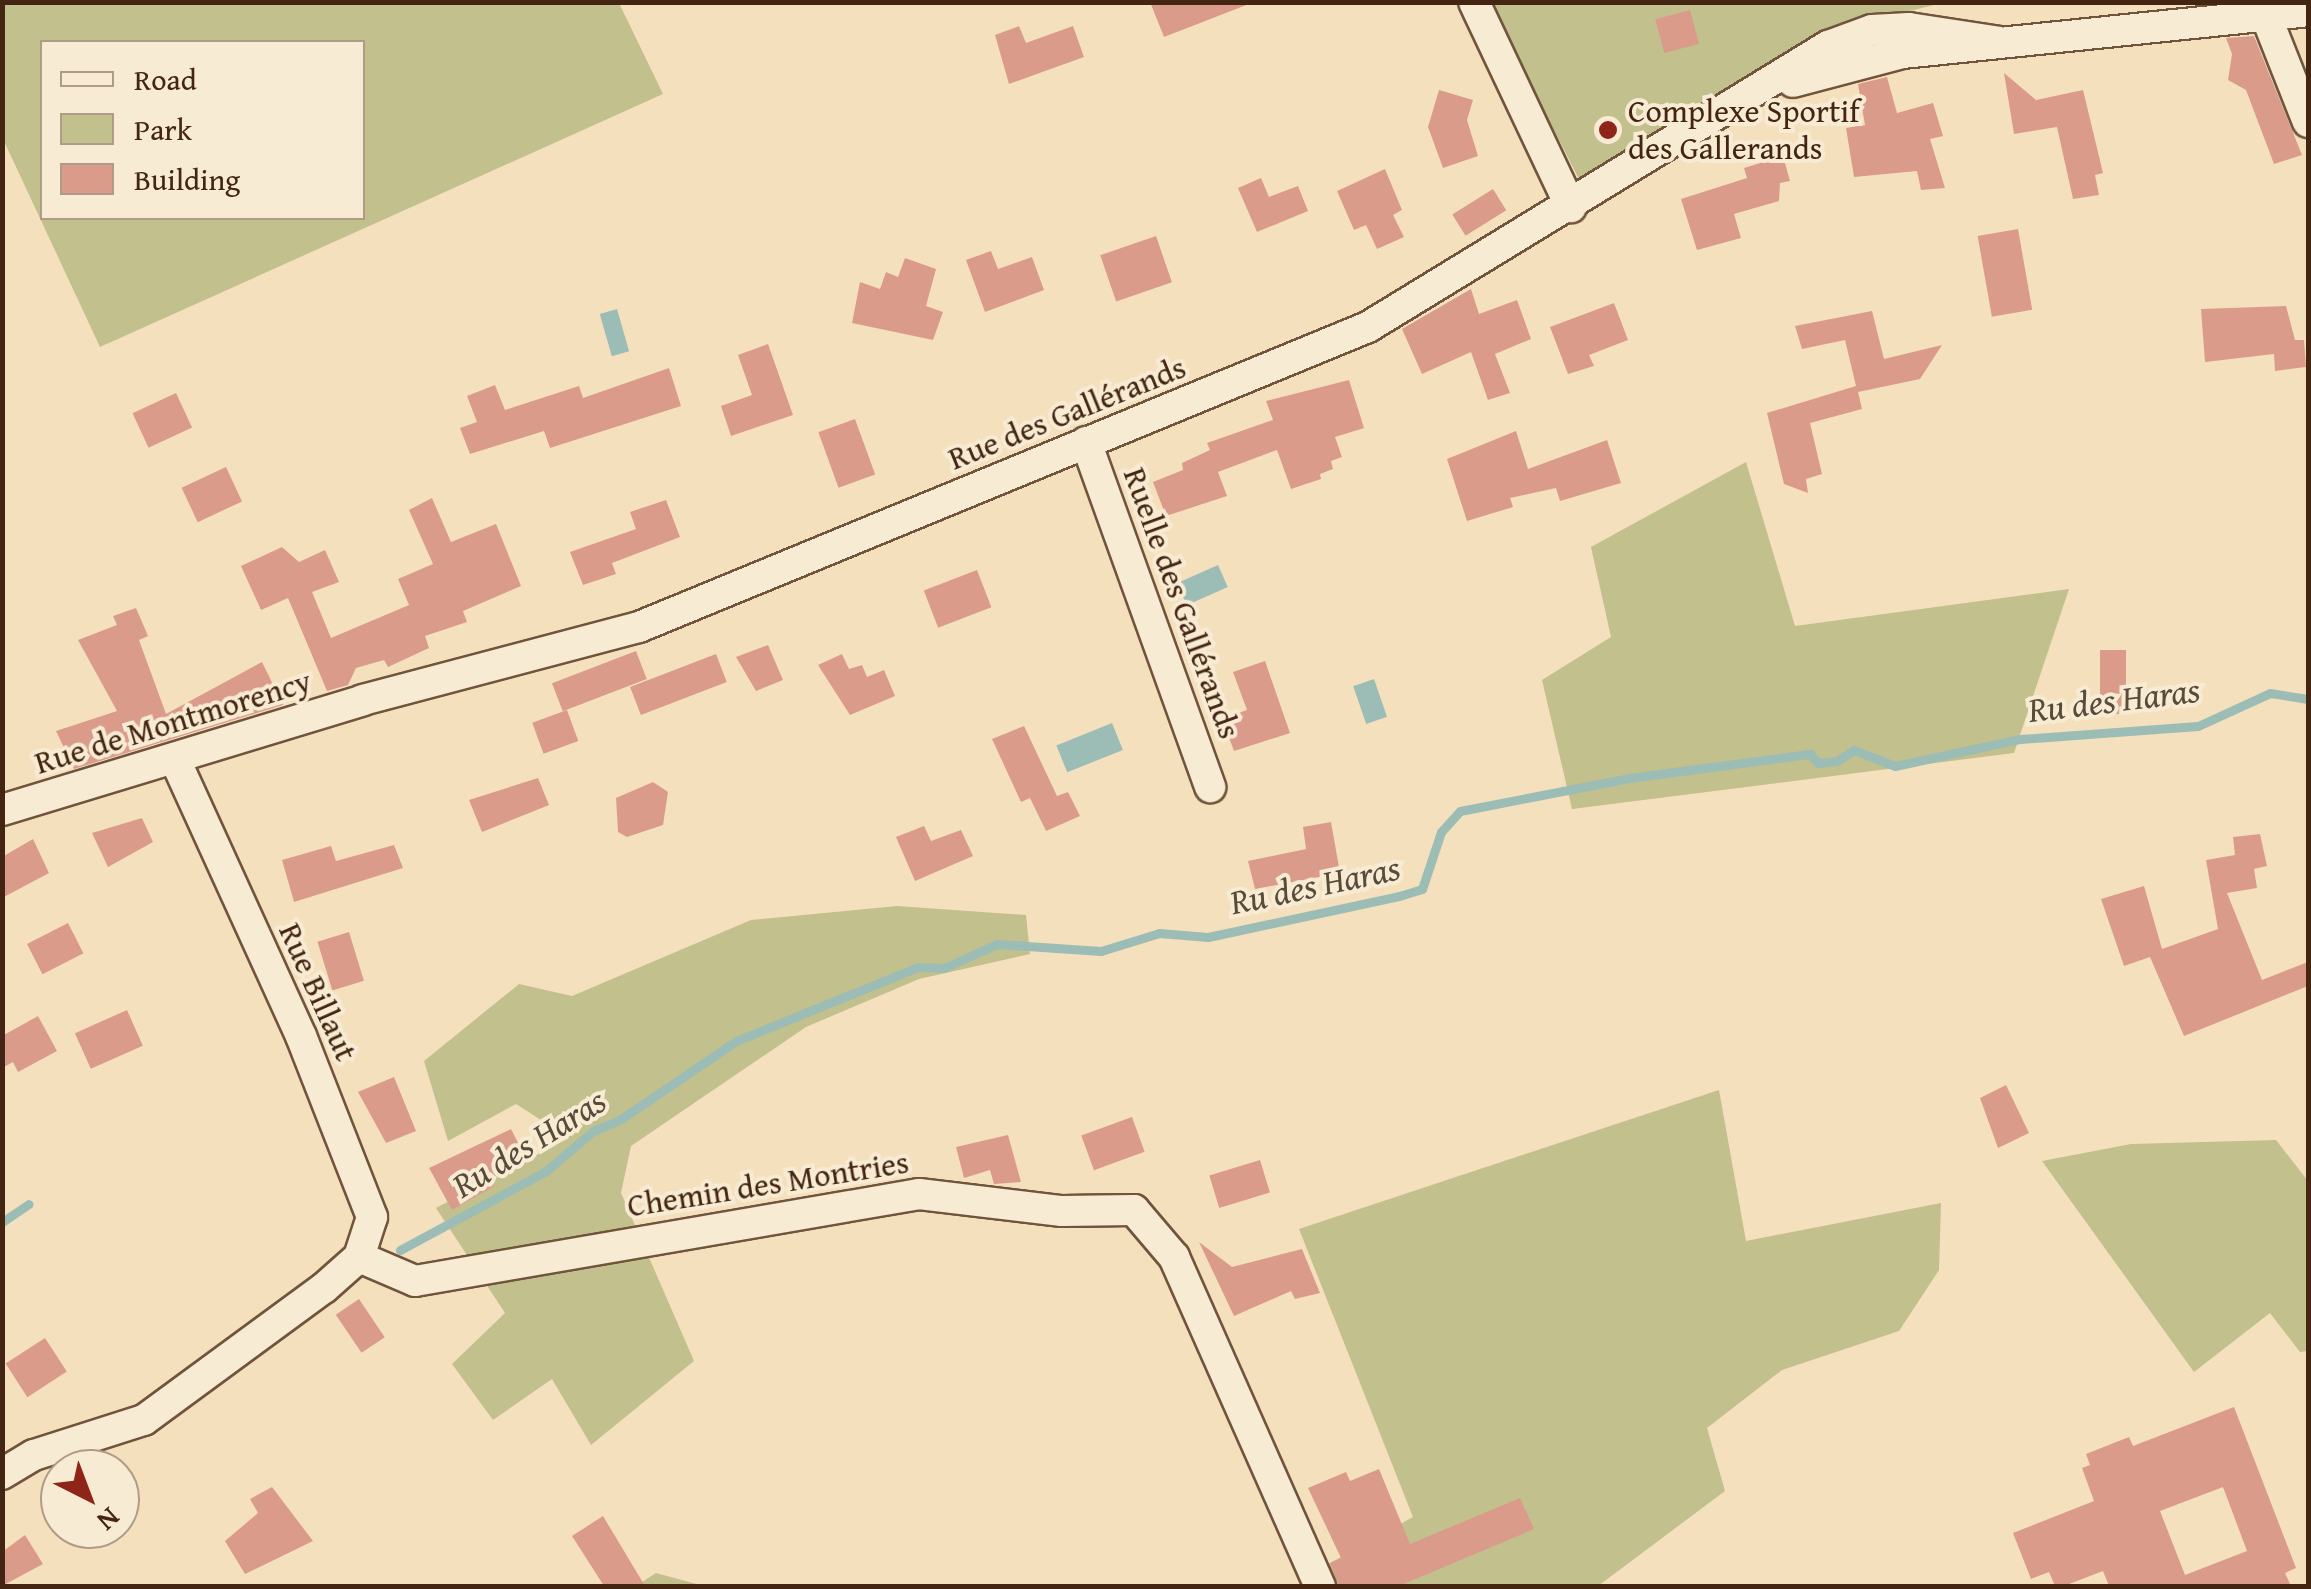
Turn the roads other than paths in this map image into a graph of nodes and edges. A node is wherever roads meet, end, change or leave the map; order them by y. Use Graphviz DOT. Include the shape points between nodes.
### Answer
graph roads {
  1 [pos="1474,2"];
  2 [pos="2308,11"];
  3 [pos="2266,16"];
  4 [pos="2308,122"];
  5 [pos="1571,207"];
  6 [pos="1086,442"];
  7 [pos="363,700"];
  8 [pos="175,760"];
  9 [pos="1210,787"];
  10 [pos="2,810"];
  11 [pos="359,1257"];
  12 [pos="2,1474"];
  13 [pos="1320,1586"];
  1 -- 5 [label="street"];
  2 -- 3 [label="street, Rue des Gallérands"];
  3 -- 4 [label="street"];
  3 -- 5 [label="street, Rue des Gallérands" via="1999,42 1925,29 1872,30 1828,46"];
  5 -- 6 [label="street, Rue des Gallérands" via="1368,327"];
  6 -- 7 [label="street, Rue des Gallérands" via="639,627"];
  6 -- 9 [label="street, Ruelle des Gallérands"];
  7 -- 8 [label="street, Rue de Montmorency"];
  8 -- 10 [label="street, Rue de Montmorency"];
  8 -- 11 [label="street, Rue Billaut" via="300,1036 372,1217"];
  11 -- 12 [label="street" via="144,1420 34,1454"];
  11 -- 13 [label="street, Chemin des Montries" via="415,1282 919,1194 1062,1212 1134,1210 1174,1257"];
}
